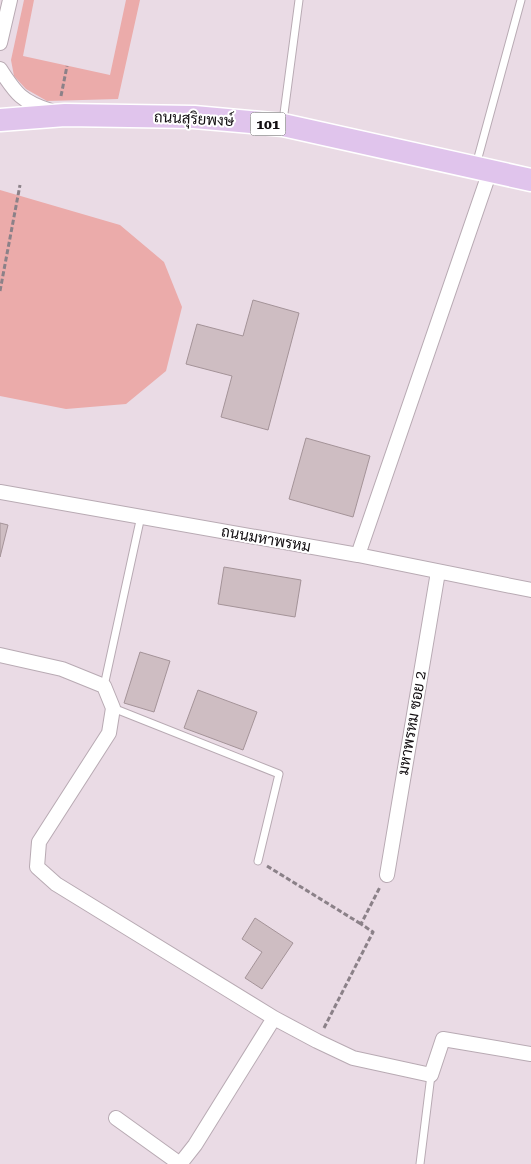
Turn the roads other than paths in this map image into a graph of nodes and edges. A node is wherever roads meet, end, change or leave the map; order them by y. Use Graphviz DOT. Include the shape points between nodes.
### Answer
graph roads {
  1 [pos="10,0"];
  2 [pos="300,0"];
  3 [pos="521,0"];
  4 [pos="0,43"];
  5 [pos="0,69"];
  6 [pos="65,115"];
  7 [pos="0,120"];
  8 [pos="283,125"];
  9 [pos="482,169"];
  10 [pos="531,180"];
  11 [pos="0,492"];
  12 [pos="141,516"];
  13 [pos="358,556"];
  14 [pos="438,572"];
  15 [pos="531,590"];
  16 [pos="0,655"];
  17 [pos="104,686"];
  18 [pos="113,708"];
  19 [pos="258,861"];
  20 [pos="387,875"];
  21 [pos="274,1018"];
  22 [pos="531,1054"];
  23 [pos="431,1075"];
  24 [pos="116,1118"];
  25 [pos="180,1164"];
  26 [pos="420,1164"];
  1 -- 4 [label="street"];
  2 -- 8 [label="lane"];
  3 -- 9 [label="lane"];
  5 -- 6 [label="street" via="10,85 29,104"];
  6 -- 7 [label="main road, ถนนสุริยพงษ์ / 101"];
  6 -- 8 [label="main road, ถนนสุริยพงษ์ / 101" via="194,117"];
  8 -- 9 [label="main road, ถนนสุริยพงษ์ / 101"];
  9 -- 10 [label="main road, ถนนสุริยพงษ์ / 101"];
  9 -- 13 [label="street"];
  11 -- 12 [label="street, ถนนมหาพรหม"];
  12 -- 13 [label="street, ถนนมหาพรหม"];
  12 -- 17 [label="lane"];
  13 -- 14 [label="street, ถนนมหาพรหม"];
  14 -- 15 [label="street, ถนนมหาพรหม"];
  14 -- 20 [label="street, มหาพรหม ซอย 2"];
  16 -- 17 [label="street" via="62,669"];
  17 -- 18 [label="street"];
  18 -- 19 [label="lane" via="279,774"];
  18 -- 21 [label="street" via="109,733 40,842 37,866 56,884"];
  21 -- 23 [label="street" via="353,1058"];
  21 -- 25 [label="street"];
  22 -- 23 [label="street" via="443,1038"];
  23 -- 26 [label="lane"];
  24 -- 25 [label="street"];
}
